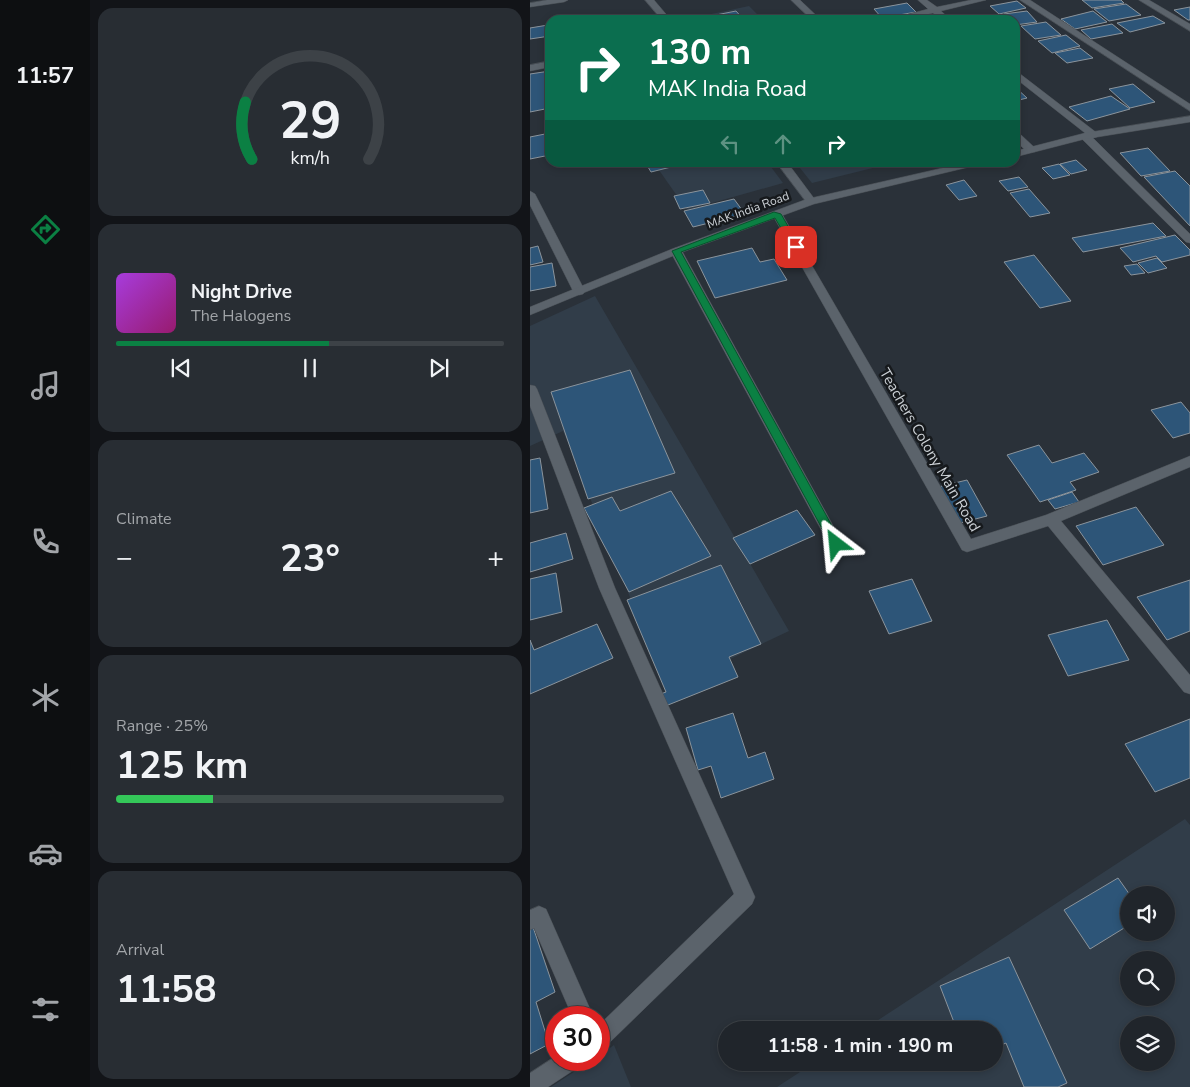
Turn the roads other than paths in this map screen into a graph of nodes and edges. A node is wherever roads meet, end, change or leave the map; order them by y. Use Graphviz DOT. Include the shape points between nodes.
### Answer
graph roads {
  1 [pos="564,0"];
  2 [pos="649,0"];
  3 [pos="795,0"];
  4 [pos="922,0"];
  5 [pos="982,0"];
  6 [pos="1024,0"];
  7 [pos="1143,0"];
  8 [pos="533,3"];
  9 [pos="935,10"];
  10 [pos="662,15"];
  11 [pos="812,15"];
  12 [pos="913,15"];
  13 [pos="942,15"];
  14 [pos="1190,28"];
  15 [pos="545,65"];
  16 [pos="530,68"];
  17 [pos="1020,77"];
  18 [pos="1190,108"];
  19 [pos="1190,119"];
  20 [pos="1089,136"];
  21 [pos="1020,140"];
  22 [pos="1031,150"];
  23 [pos="1020,153"];
  24 [pos="785,167"];
  25 [pos="962,167"];
  26 [pos="530,194"];
  27 [pos="811,201"];
  28 [pos="777,214"];
  29 [pos="1190,240"];
  30 [pos="676,251"];
  31 [pos="579,291"];
  32 [pos="530,311"];
  33 [pos="530,389"];
  34 [pos="1190,461"];
  35 [pos="1051,519"];
  36 [pos="836,544"];
  37 [pos="1190,687"];
  38 [pos="530,920"];
  39 [pos="579,1006"];
  40 [pos="610,1028"];
  41 [pos="552,1071"];
  42 [pos="530,1086"];
  1 -- 8 [label="street"];
  2 -- 10 [label="street"];
  3 -- 11 [label="street"];
  4 -- 9 [label="street"];
  5 -- 9 [label="street"];
  6 -- 18 [label="street"];
  7 -- 14 [label="street"];
  9 -- 12 [label="street"];
  9 -- 13 [label="street"];
  15 -- 16 [label="street"];
  17 -- 20 [label="street"];
  19 -- 20 [label="street"];
  20 -- 22 [label="street"];
  20 -- 29 [label="street"];
  21 -- 22 [label="street"];
  22 -- 23 [label="street"];
  24 -- 27 [label="street"];
  25 -- 27 [label="street, MAK India Road"];
  26 -- 31 [label="street"];
  27 -- 28 [label="street, MAK India Road"];
  28 -- 30 [label="street, MAK India Road"];
  28 -- 35 [label="street, Teachers Colony Main Road" via="967,546"];
  30 -- 31 [label="street, MAK India Road"];
  30 -- 36 [label="street"];
  31 -- 32 [label="street, MAK India Road"];
  33 -- 40 [label="street" via="608,588 744,897"];
  34 -- 35 [label="street, Teachers Colony Main Road"];
  35 -- 37 [label="street"];
  38 -- 39 [label="street" via="539,916"];
  41 -- 42 [label="street"];
}
